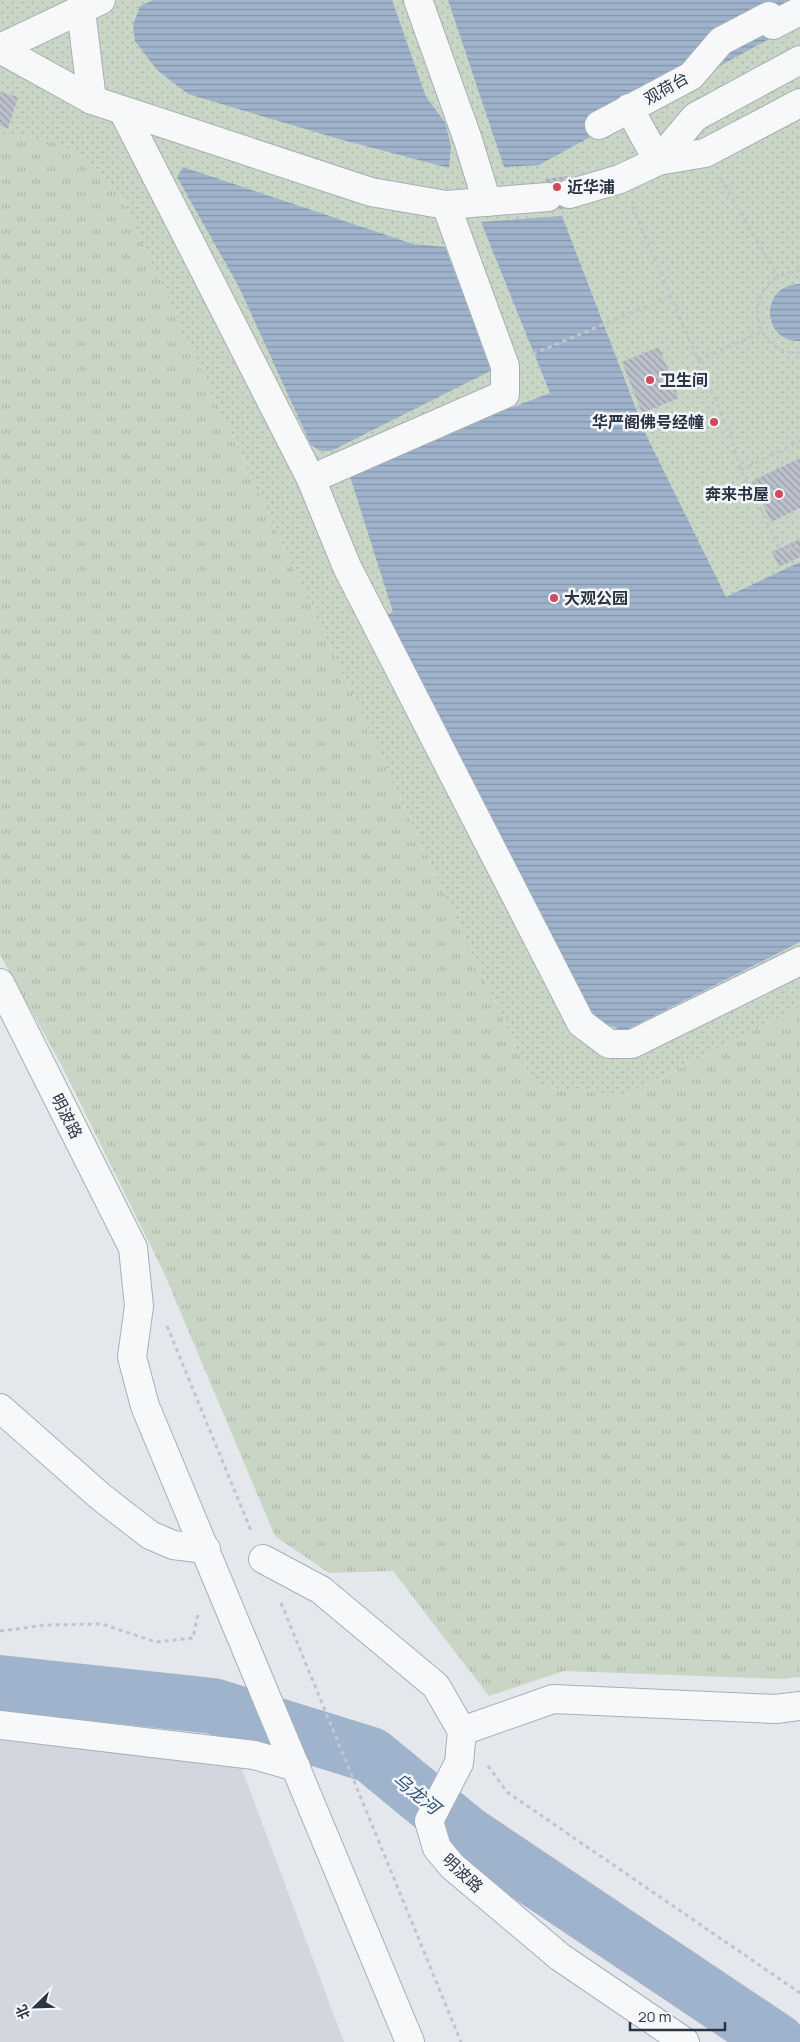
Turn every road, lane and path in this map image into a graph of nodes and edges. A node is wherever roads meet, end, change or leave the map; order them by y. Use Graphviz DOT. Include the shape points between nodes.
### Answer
graph roads {
  1 [pos="418,0"];
  2 [pos="91,5"];
  3 [pos="800,11"];
  4 [pos="0,48"];
  5 [pos="800,60"];
  6 [pos="92,100"];
  7 [pos="800,103"];
  8 [pos="629,108"];
  9 [pos="122,111"];
  10 [pos="599,125"];
  11 [pos="705,153"];
  12 [pos="658,161"];
  13 [pos="620,179"];
  14 [pos="493,202"];
  15 [pos="446,205"];
  16 [pos="800,271"];
  17 [pos="778,276"];
  18 [pos="671,296"];
  19 [pos="762,332"];
  20 [pos="800,353"];
  21 [pos="698,360"];
  22 [pos="505,366"];
  23 [pos="800,441"];
  24 [pos="740,470"];
  25 [pos="311,479"];
  26 [pos="800,545"];
  27 [pos="800,961"];
  28 [pos="0,984"];
  29 [pos="165,1321"];
  30 [pos="0,1408"];
  31 [pos="206,1549"];
  32 [pos="263,1560"];
  33 [pos="0,1632"];
  34 [pos="193,1638"];
  35 [pos="800,1706"];
  36 [pos="0,1725"];
  37 [pos="462,1731"];
  38 [pos="294,1763"];
  39 [pos="800,1993"];
  40 [pos="410,2042"];
  41 [pos="462,2042"];
  42 [pos="685,2042"];
  1 -- 14 [label="street"];
  2 -- 4 [label="street"];
  2 -- 6 [label="street"];
  3 -- 8 [label="street, 观荷台" via="773,25 769,16 721,41 691,76"];
  4 -- 6 [label="street"];
  5 -- 12 [label="street" via="695,117"];
  6 -- 9 [label="street"];
  7 -- 11 [label="street"];
  8 -- 10 [label="street, 观荷台"];
  8 -- 12 [label="street"];
  9 -- 15 [label="street" via="371,192"];
  9 -- 25 [label="street"];
  11 -- 12 [label="street"];
  11 -- 17 [label="path"];
  12 -- 13 [label="street"];
  13 -- 14 [label="street" via="558,195"];
  13 -- 18 [label="path"];
  14 -- 15 [label="street"];
  15 -- 22 [label="street"];
  16 -- 17 [label="path"];
  17 -- 19 [label="path" via="765,287 760,298 758,321"];
  18 -- 21 [label="path"];
  18 -- 22 [label="path"];
  19 -- 20 [label="path" via="781,350"];
  19 -- 21 [label="path"];
  21 -- 24 [label="path" via="731,437"];
  22 -- 25 [label="street" via="505,394"];
  23 -- 24 [label="path"];
  24 -- 26 [label="path" via="782,554"];
  25 -- 27 [label="street" via="347,567 581,1023 609,1044 632,1044"];
  28 -- 31 [label="street, 明波路" via="133,1248 138,1306 132,1357 145,1406"];
  29 -- 32 [label="path"];
  30 -- 31 [label="street" via="101,1497 150,1535 173,1544"];
  31 -- 38 [label="street"];
  32 -- 37 [label="street" via="321,1590 436,1686"];
  32 -- 41 [label="path"];
  33 -- 34 [label="path" via="46,1625 102,1624 156,1642"];
  35 -- 37 [label="street" via="776,1709 553,1699"];
  36 -- 38 [label="street" via="254,1755"];
  37 -- 39 [label="path" via="507,1792"];
  37 -- 42 [label="street, 明波路" via="459,1763 429,1821 437,1848 452,1866 560,1957"];
  38 -- 40 [label="street"];
}
